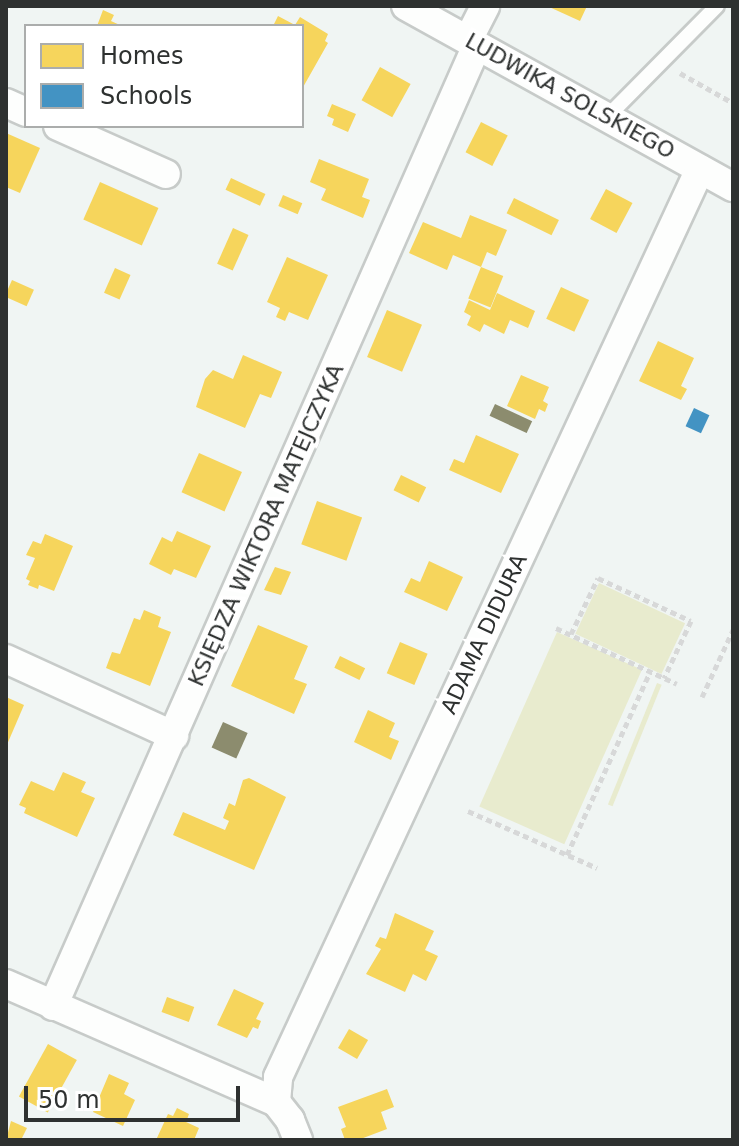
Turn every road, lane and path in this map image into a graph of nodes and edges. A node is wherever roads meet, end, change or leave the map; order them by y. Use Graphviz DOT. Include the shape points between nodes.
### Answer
graph roads {
  1 [pos="406,6"];
  2 [pos="485,6"];
  3 [pos="717,6"];
  4 [pos="473,42"];
  5 [pos="662,62"];
  6 [pos="733,103"];
  7 [pos="607,117"];
  8 [pos="62,128"];
  9 [pos="700,169"];
  10 [pos="166,174"];
  11 [pos="733,187"];
  12 [pos="556,628"];
  13 [pos="733,630"];
  14 [pos="571,634"];
  15 [pos="6,659"];
  16 [pos="650,672"];
  17 [pos="664,678"];
  18 [pos="677,684"];
  19 [pos="702,697"];
  20 [pos="174,736"];
  21 [pos="468,811"];
  22 [pos="567,855"];
  23 [pos="597,868"];
  24 [pos="6,984"];
  25 [pos="53,1006"];
  26 [pos="276,1102"];
  27 [pos="298,1140"];
  1 -- 4 [label="street, LUDWIKA SOLSKIEGO"];
  2 -- 4 [label="street, KSIĘDZA WIKTORA MATEJCZYKA"];
  3 -- 5 [label="lane"];
  4 -- 7 [label="street, LUDWIKA SOLSKIEGO"];
  4 -- 20 [label="street, KSIĘDZA WIKTORA MATEJCZYKA"];
  5 -- 6 [label="path"];
  5 -- 7 [label="lane"];
  7 -- 9 [label="street, LUDWIKA SOLSKIEGO"];
  8 -- 10 [label="street"];
  9 -- 11 [label="street, LUDWIKA SOLSKIEGO"];
  9 -- 26 [label="street, ADAMA DIDURA" via="278,1077"];
  12 -- 14 [label="path"];
  13 -- 19 [label="path"];
  14 -- 16 [label="path"];
  14 -- 17 [label="path" via="598,578 691,621"];
  15 -- 20 [label="street"];
  16 -- 17 [label="path"];
  16 -- 22 [label="path"];
  17 -- 18 [label="path"];
  20 -- 25 [label="street, KSIĘDZA WIKTORA MATEJCZYKA"];
  21 -- 22 [label="path"];
  22 -- 23 [label="path"];
  24 -- 25 [label="street"];
  25 -- 26 [label="street"];
  26 -- 27 [label="street"];
}
